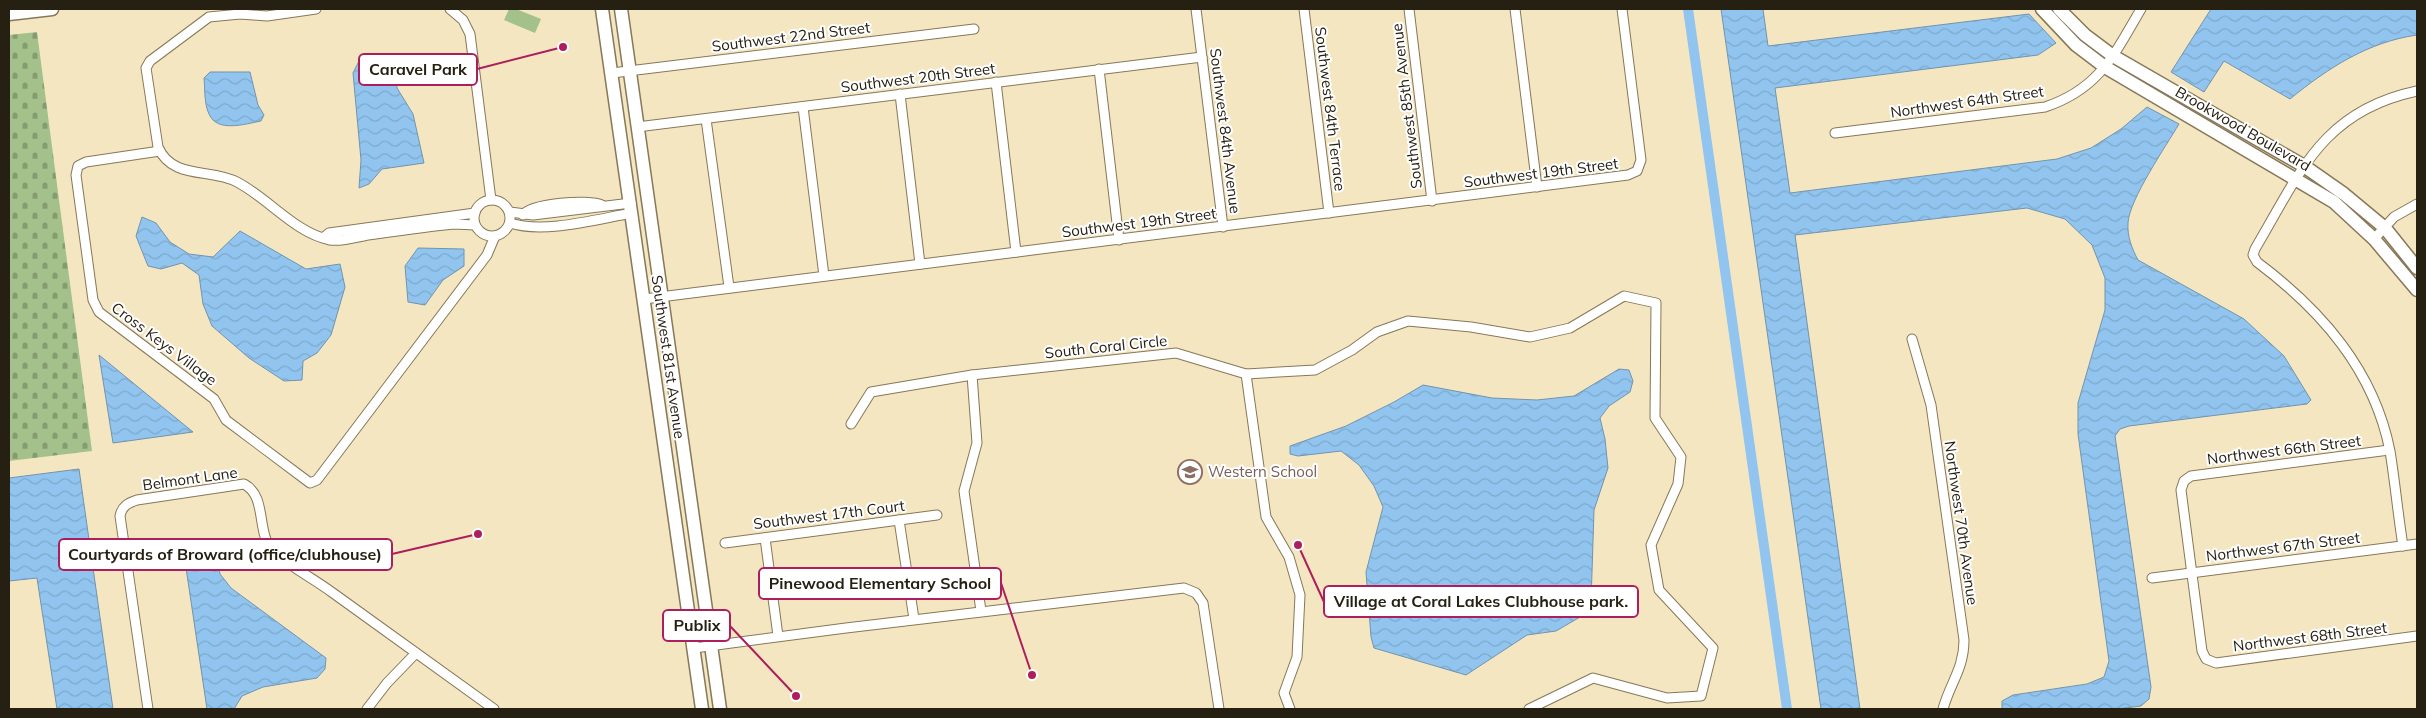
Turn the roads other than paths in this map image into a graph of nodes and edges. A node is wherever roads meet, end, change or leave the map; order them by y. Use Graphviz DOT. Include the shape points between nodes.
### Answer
graph roads {
  1 [pos="52,9"];
  2 [pos="316,9"];
  3 [pos="450,9"];
  4 [pos="602,9"];
  5 [pos="621,9"];
  6 [pos="1196,9"];
  7 [pos="1304,9"];
  8 [pos="1409,9"];
  9 [pos="1515,9"];
  10 [pos="1622,9"];
  11 [pos="2042,9"];
  12 [pos="2059,9"];
  13 [pos="2141,9"];
  14 [pos="9,14"];
  15 [pos="974,28"];
  16 [pos="1202,56"];
  17 [pos="2114,56"];
  18 [pos="2105,66"];
  19 [pos="1099,69"];
  20 [pos="629,71"];
  21 [pos="612,73"];
  22 [pos="996,82"];
  23 [pos="2417,91"];
  24 [pos="900,94"];
  25 [pos="802,106"];
  26 [pos="706,119"];
  27 [pos="637,128"];
  28 [pos="1835,133"];
  29 [pos="160,151"];
  30 [pos="2304,166"];
  31 [pos="2296,179"];
  32 [pos="1537,187"];
  33 [pos="491,200"];
  34 [pos="1432,201"];
  35 [pos="2417,204"];
  36 [pos="604,206"];
  37 [pos="631,208"];
  38 [pos="510,212"];
  39 [pos="475,213"];
  40 [pos="557,213"];
  41 [pos="1329,213"];
  42 [pos="523,215"];
  43 [pos="510,223"];
  44 [pos="559,224"];
  45 [pos="475,225"];
  46 [pos="1223,227"];
  47 [pos="2384,228"];
  48 [pos="495,236"];
  49 [pos="324,237"];
  50 [pos="2374,238"];
  51 [pos="1120,240"];
  52 [pos="1016,252"];
  53 [pos="920,264"];
  54 [pos="2417,268"];
  55 [pos="824,276"];
  56 [pos="729,287"];
  57 [pos="2417,290"];
  58 [pos="661,296"];
  59 [pos="644,299"];
  60 [pos="1912,339"];
  61 [pos="1246,374"];
  62 [pos="972,375"];
  63 [pos="851,424"];
  64 [pos="2390,450"];
  65 [pos="937,515"];
  66 [pos="899,520"];
  67 [pos="765,538"];
  68 [pos="725,543"];
  69 [pos="2417,544"];
  70 [pos="2403,546"];
  71 [pos="2191,573"];
  72 [pos="2152,578"];
  73 [pos="980,611"];
  74 [pos="914,619"];
  75 [pos="778,636"];
  76 [pos="2417,636"];
  77 [pos="711,646"];
  78 [pos="694,648"];
  79 [pos="416,653"];
  80 [pos="148,709"];
  81 [pos="367,709"];
  82 [pos="494,709"];
  83 [pos="702,709"];
  84 [pos="720,709"];
  85 [pos="1219,709"];
  86 [pos="1290,709"];
  87 [pos="1529,709"];
  88 [pos="1943,709"];
  1 -- 14 [label="street"];
  2 -- 29 [label="street" via="267,16 209,17 150,61 146,68"];
  3 -- 33 [label="street" via="463,20 470,34"];
  4 -- 21 [label="street, Southwest 81st Avenue"];
  5 -- 20 [label="street, Southwest 81st Avenue"];
  6 -- 16 [label="street, Southwest 84th Avenue"];
  7 -- 41 [label="street, Southwest 84th Terrace"];
  8 -- 34 [label="street, Southwest 85th Avenue"];
  9 -- 32 [label="street"];
  10 -- 32 [label="street, Southwest 19th Street" via="1641,160 1637,171 1628,175"];
  11 -- 18 [label="street, Brookwood Boulevard" via="2076,44"];
  12 -- 17 [label="street, Brookwood Boulevard"];
  13 -- 17 [label="street, Northwest 64th Street"];
  15 -- 20 [label="street, Southwest 22nd Street"];
  16 -- 19 [label="street, Southwest 20th Street"];
  16 -- 46 [label="street, Southwest 84th Avenue"];
  17 -- 18 [label="street, Northwest 64th Street"];
  17 -- 30 [label="street, Brookwood Boulevard"];
  18 -- 28 [label="street, Northwest 64th Street" via="2079,93 2045,107"];
  18 -- 31 [label="street, Brookwood Boulevard"];
  19 -- 22 [label="street, Southwest 20th Street"];
  19 -- 51 [label="street"];
  20 -- 21 [label="street, Southwest 22nd Street"];
  20 -- 27 [label="street, Southwest 81st Avenue"];
  21 -- 37 [label="street, Southwest 81st Avenue"];
  22 -- 24 [label="street, Southwest 20th Street"];
  22 -- 52 [label="street"];
  23 -- 30 [label="street" via="2393,96 2342,124 2317,147"];
  24 -- 25 [label="street, Southwest 20th Street"];
  24 -- 53 [label="street"];
  25 -- 26 [label="street, Southwest 20th Street"];
  25 -- 55 [label="street"];
  26 -- 27 [label="street, Southwest 20th Street"];
  26 -- 56 [label="street"];
  27 -- 58 [label="street, Southwest 81st Avenue"];
  29 -- 48 [label="street, Cross Keys Village" via="78,166 76,175 93,300 99,312 214,400 226,420 310,484 317,480 481,262"];
  29 -- 49 [label="street" via="174,166 238,182 301,227"];
  30 -- 31 [label="street"];
  30 -- 47 [label="street, Brookwood Boulevard"];
  31 -- 50 [label="street, Brookwood Boulevard" via="2334,202"];
  31 -- 64 [label="street" via="2253,255 2257,262 2312,307 2344,345 2366,381"];
  32 -- 34 [label="street, Southwest 19th Street"];
  33 -- 38 [label="street" via="501,202"];
  33 -- 39 [label="street" via="483,202"];
  34 -- 41 [label="street, Southwest 19th Street"];
  35 -- 47 [label="street" via="2394,217"];
  36 -- 37 [label="street"];
  36 -- 40 [label="street"];
  36 -- 42 [label="street" via="584,201 531,208"];
  37 -- 44 [label="street"];
  37 -- 59 [label="street, Southwest 81st Avenue"];
  38 -- 42 [label="street"];
  38 -- 43 [label="street"];
  39 -- 45 [label="street"];
  39 -- 49 [label="street" via="329,233"];
  40 -- 42 [label="street"];
  40 -- 44 [label="street"];
  41 -- 46 [label="street, Southwest 19th Street"];
  43 -- 44 [label="street" via="532,227"];
  43 -- 48 [label="street" via="504,233"];
  45 -- 48 [label="street" via="481,234"];
  45 -- 49 [label="street" via="446,225 330,240"];
  46 -- 51 [label="street, Southwest 19th Street"];
  47 -- 50 [label="street"];
  47 -- 54 [label="street, Brookwood Boulevard"];
  50 -- 57 [label="street, Brookwood Boulevard"];
  51 -- 52 [label="street, Southwest 19th Street"];
  52 -- 53 [label="street, Southwest 19th Street"];
  53 -- 55 [label="street, Southwest 19th Street"];
  55 -- 56 [label="street, Southwest 19th Street"];
  56 -- 58 [label="street, Southwest 19th Street"];
  58 -- 59 [label="street, Southwest 19th Street"];
  58 -- 77 [label="street, Southwest 81st Avenue"];
  59 -- 78 [label="street, Southwest 81st Avenue"];
  60 -- 88 [label="street, Northwest 70th Avenue" via="1931,405 1964,640 1964,656"];
  61 -- 62 [label="street, South Coral Circle" via="1176,353"];
  61 -- 86 [label="street" via="1266,517 1289,557 1300,596 1297,656 1284,693"];
  61 -- 87 [label="street, South Coral Circle" via="1315,370 1377,332 1408,320 1530,337 1570,328 1624,296 1656,303 1655,418 1681,457 1678,484 1651,545 1658,590 1713,648 1700,696 1667,698 1593,678"];
  62 -- 63 [label="street, South Coral Circle" via="871,392"];
  62 -- 73 [label="street" via="977,443 964,490"];
  64 -- 70 [label="street"];
  64 -- 71 [label="street, Northwest 66th Street" via="2191,476 2184,481 2181,490"];
  65 -- 66 [label="street, Southwest 17th Court"];
  66 -- 67 [label="street, Southwest 17th Court"];
  66 -- 74 [label="street"];
  67 -- 68 [label="street, Southwest 17th Court"];
  67 -- 75 [label="street"];
  69 -- 70 [label="street, Northwest 67th Street"];
  70 -- 71 [label="street, Northwest 67th Street"];
  71 -- 72 [label="street, Northwest 67th Street"];
  71 -- 76 [label="street, Northwest 68th Street" via="2202,651 2206,659 2216,663"];
  73 -- 74 [label="street"];
  73 -- 85 [label="street" via="1184,588 1196,593 1203,603"];
  74 -- 75 [label="street"];
  75 -- 77 [label="street"];
  77 -- 78 [label="street"];
  77 -- 84 [label="street, Southwest 81st Avenue"];
  78 -- 83 [label="street, Southwest 81st Avenue"];
  79 -- 80 [label="street, Belmont Lane" via="268,547 257,496 252,488 244,484 137,500 121,510 120,516"];
  79 -- 81 [label="street"];
  79 -- 82 [label="street, Belmont Lane"];
}
